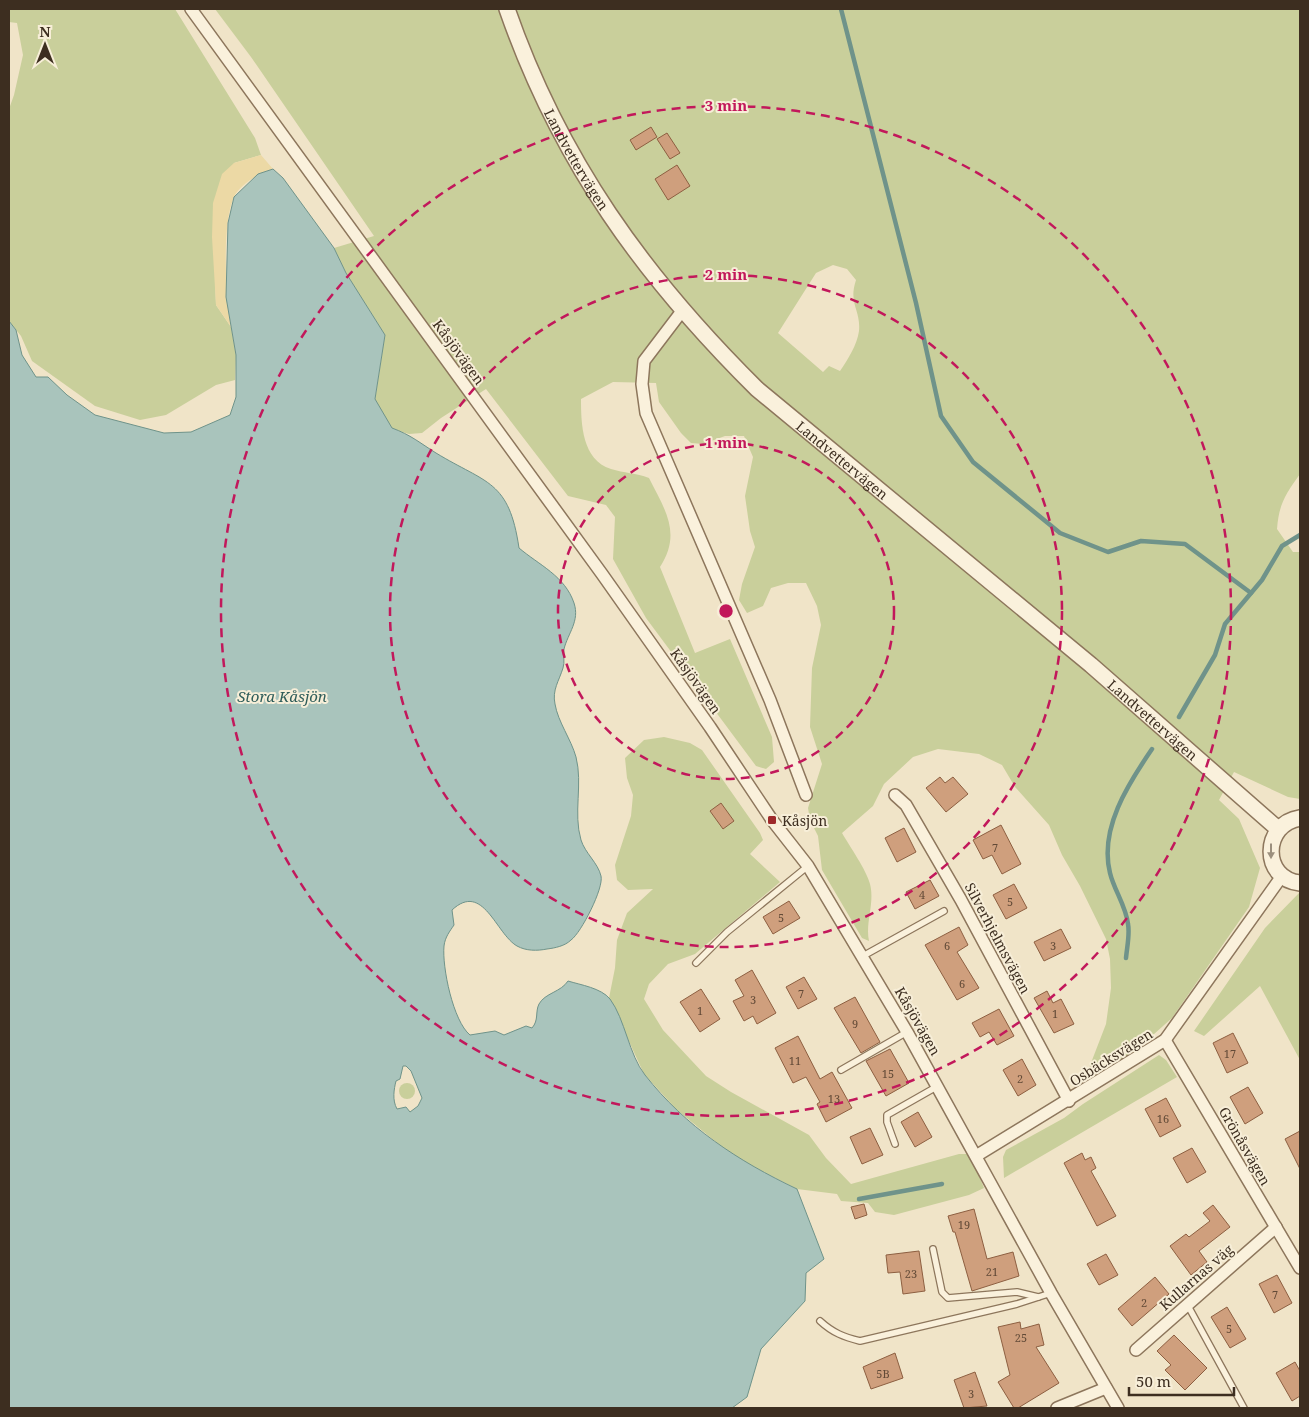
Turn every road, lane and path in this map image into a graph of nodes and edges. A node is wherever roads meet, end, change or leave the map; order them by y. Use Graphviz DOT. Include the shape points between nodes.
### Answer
graph roads {
  1 [pos="191,9"];
  2 [pos="507,9"];
  3 [pos="682,311"];
  4 [pos="806,795"];
  5 [pos="895,795"];
  6 [pos="1300,818"];
  7 [pos="1278,830"];
  8 [pos="808,866"];
  9 [pos="1282,876"];
  10 [pos="1300,883"];
  11 [pos="944,911"];
  12 [pos="864,956"];
  13 [pos="696,963"];
  14 [pos="908,1032"];
  15 [pos="1165,1040"];
  16 [pos="841,1070"];
  17 [pos="938,1086"];
  18 [pos="1069,1101"];
  19 [pos="895,1144"];
  20 [pos="976,1156"];
  21 [pos="1276,1227"];
  22 [pos="933,1249"];
  23 [pos="1299,1264"];
  24 [pos="1051,1293"];
  25 [pos="1038,1297"];
  26 [pos="1187,1304"];
  27 [pos="820,1322"];
  28 [pos="1136,1350"];
  29 [pos="1106,1388"];
  30 [pos="1057,1408"];
  31 [pos="1118,1408"];
  32 [pos="1244,1408"];
  1 -- 8 [label="street, Kåsjövägen" via="602,574 772,820"];
  2 -- 3 [label="street, Landvettervägen" via="544,101 583,173 632,248"];
  3 -- 4 [label="street" via="644,361 642,384 646,413 770,700"];
  3 -- 7 [label="street, Landvettervägen" via="757,388 1056,635"];
  5 -- 18 [label="street, Silverhjelmsvägen" via="906,805 961,900"];
  6 -- 7 [label="street"];
  7 -- 9 [label="street, one-way" via="1271,843 1270,854"];
  8 -- 12 [label="street, Kåsjövägen"];
  8 -- 13 [label="lane" via="727,932"];
  9 -- 10 [label="street"];
  9 -- 15 [label="street, Osbäcksvägen"];
  11 -- 12 [label="lane"];
  12 -- 14 [label="street, Kåsjövägen"];
  14 -- 16 [label="lane"];
  14 -- 17 [label="street, Kåsjövägen"];
  15 -- 18 [label="street, Osbäcksvägen"];
  15 -- 21 [label="street, Grönåsvägen"];
  17 -- 19 [label="lane" via="887,1115"];
  17 -- 20 [label="street, Kåsjövägen"];
  18 -- 20 [label="street, Osbäcksvägen"];
  20 -- 24 [label="street, Kåsjövägen"];
  21 -- 23 [label="street, Grönåsvägen"];
  21 -- 26 [label="street, Kullarnas väg"];
  22 -- 25 [label="lane" via="942,1292 948,1298 1018,1292"];
  24 -- 25 [label="lane"];
  24 -- 29 [label="street, Kåsjövägen"];
  25 -- 27 [label="lane" via="860,1341 830,1331"];
  26 -- 28 [label="street, Kullarnas väg"];
  26 -- 32 [label="lane"];
  29 -- 30 [label="street"];
  29 -- 31 [label="street, Kåsjövägen"];
}
